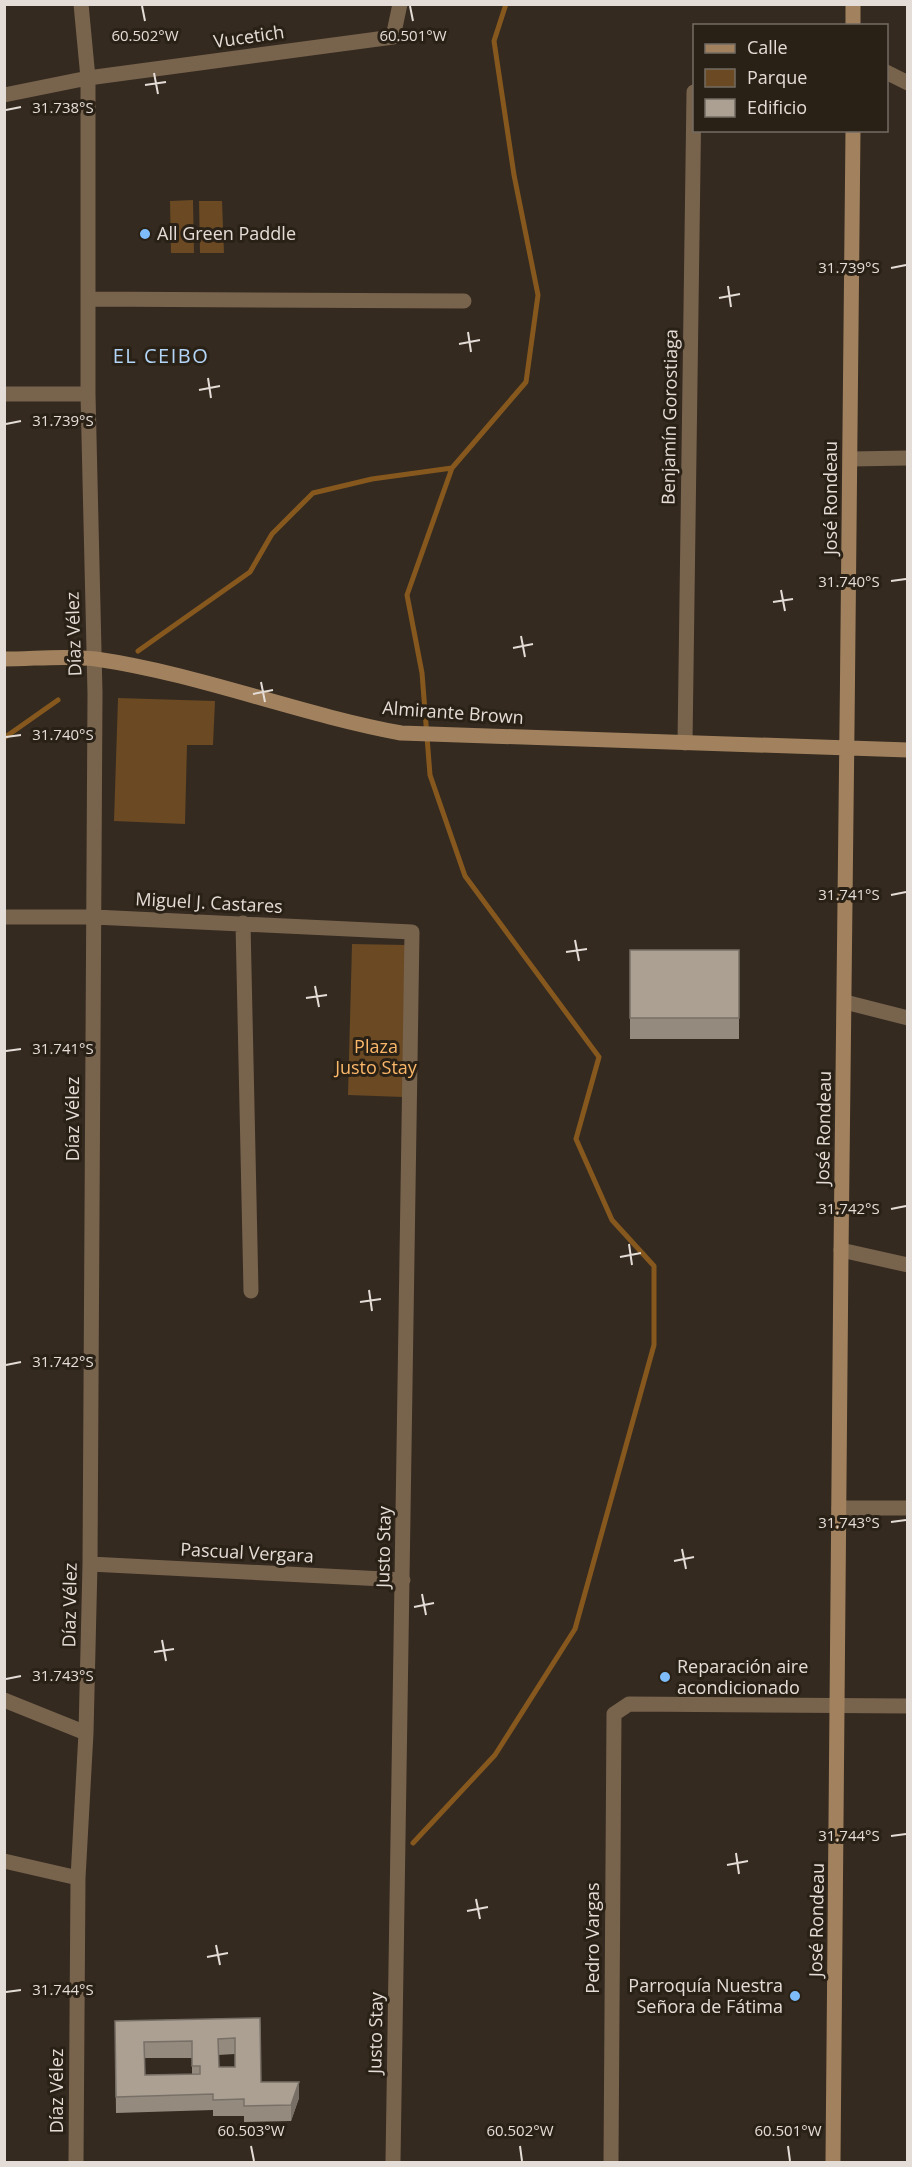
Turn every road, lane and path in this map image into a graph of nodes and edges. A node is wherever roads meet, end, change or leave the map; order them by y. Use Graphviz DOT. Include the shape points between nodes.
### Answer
graph roads {
  1 [pos="81,4"];
  2 [pos="400,4"];
  3 [pos="853,4"];
  4 [pos="853,24"];
  5 [pos="888,73"];
  6 [pos="88,78"];
  7 [pos="908,83"];
  8 [pos="4,95"];
  9 [pos="693,132"];
  10 [pos="853,132"];
  11 [pos="88,299"];
  12 [pos="464,301"];
  13 [pos="4,394"];
  14 [pos="88,394"];
  15 [pos="908,458"];
  16 [pos="851,459"];
  17 [pos="4,659"];
  18 [pos="93,659"];
  19 [pos="685,743"];
  20 [pos="849,750"];
  21 [pos="908,750"];
  22 [pos="4,917"];
  23 [pos="94,917"];
  24 [pos="243,923"];
  25 [pos="412,932"];
  26 [pos="845,1002"];
  27 [pos="908,1018"];
  28 [pos="841,1250"];
  29 [pos="908,1265"];
  30 [pos="251,1291"];
  31 [pos="839,1508"];
  32 [pos="908,1508"];
  33 [pos="90,1564"];
  34 [pos="402,1580"];
  35 [pos="4,1700"];
  36 [pos="839,1706"];
  37 [pos="908,1706"];
  38 [pos="86,1733"];
  39 [pos="4,1861"];
  40 [pos="78,1878"];
  41 [pos="76,2163"];
  42 [pos="393,2163"];
  43 [pos="610,2163"];
  44 [pos="833,2163"];
  1 -- 6 [label="street, Díaz Vélez"];
  2 -- 6 [label="street, Vucetich" via="393,37"];
  3 -- 4 [label="street"];
  5 -- 7 [label="street"];
  6 -- 8 [label="street, Vucetich"];
  6 -- 11 [label="street, Díaz Vélez"];
  9 -- 19 [label="street, Benjamín Gorostiaga"];
  10 -- 16 [label="street, José Rondeau"];
  11 -- 12 [label="street"];
  11 -- 14 [label="street, Díaz Vélez"];
  13 -- 14 [label="street"];
  14 -- 18 [label="street, Díaz Vélez"];
  15 -- 16 [label="street"];
  16 -- 20 [label="street, José Rondeau"];
  17 -- 18 [label="street, Almirante Brown"];
  18 -- 19 [label="street, Almirante Brown" via="153,669 346,723 401,733"];
  18 -- 23 [label="street, Díaz Vélez"];
  19 -- 20 [label="street, Almirante Brown"];
  20 -- 21 [label="street, Almirante Brown"];
  20 -- 26 [label="street, José Rondeau"];
  22 -- 23 [label="street, Miguel J. Castares"];
  23 -- 24 [label="street, Miguel J. Castares"];
  23 -- 33 [label="street, Díaz Vélez"];
  24 -- 25 [label="street, Miguel J. Castares"];
  24 -- 30 [label="street"];
  25 -- 34 [label="street, Justo Stay"];
  26 -- 27 [label="street"];
  26 -- 28 [label="street, José Rondeau"];
  28 -- 29 [label="street"];
  28 -- 31 [label="street, José Rondeau"];
  31 -- 32 [label="street"];
  31 -- 36 [label="street, José Rondeau"];
  33 -- 34 [label="street, Pascual Vergara"];
  33 -- 38 [label="street, Díaz Vélez"];
  34 -- 42 [label="street, Justo Stay"];
  35 -- 38 [label="street"];
  36 -- 37 [label="street"];
  36 -- 43 [label="street, Pedro Vargas" via="629,1704 614,1714"];
  36 -- 44 [label="street, José Rondeau"];
  38 -- 40 [label="street, Díaz Vélez"];
  39 -- 40 [label="street"];
  40 -- 41 [label="street, Díaz Vélez"];
}
